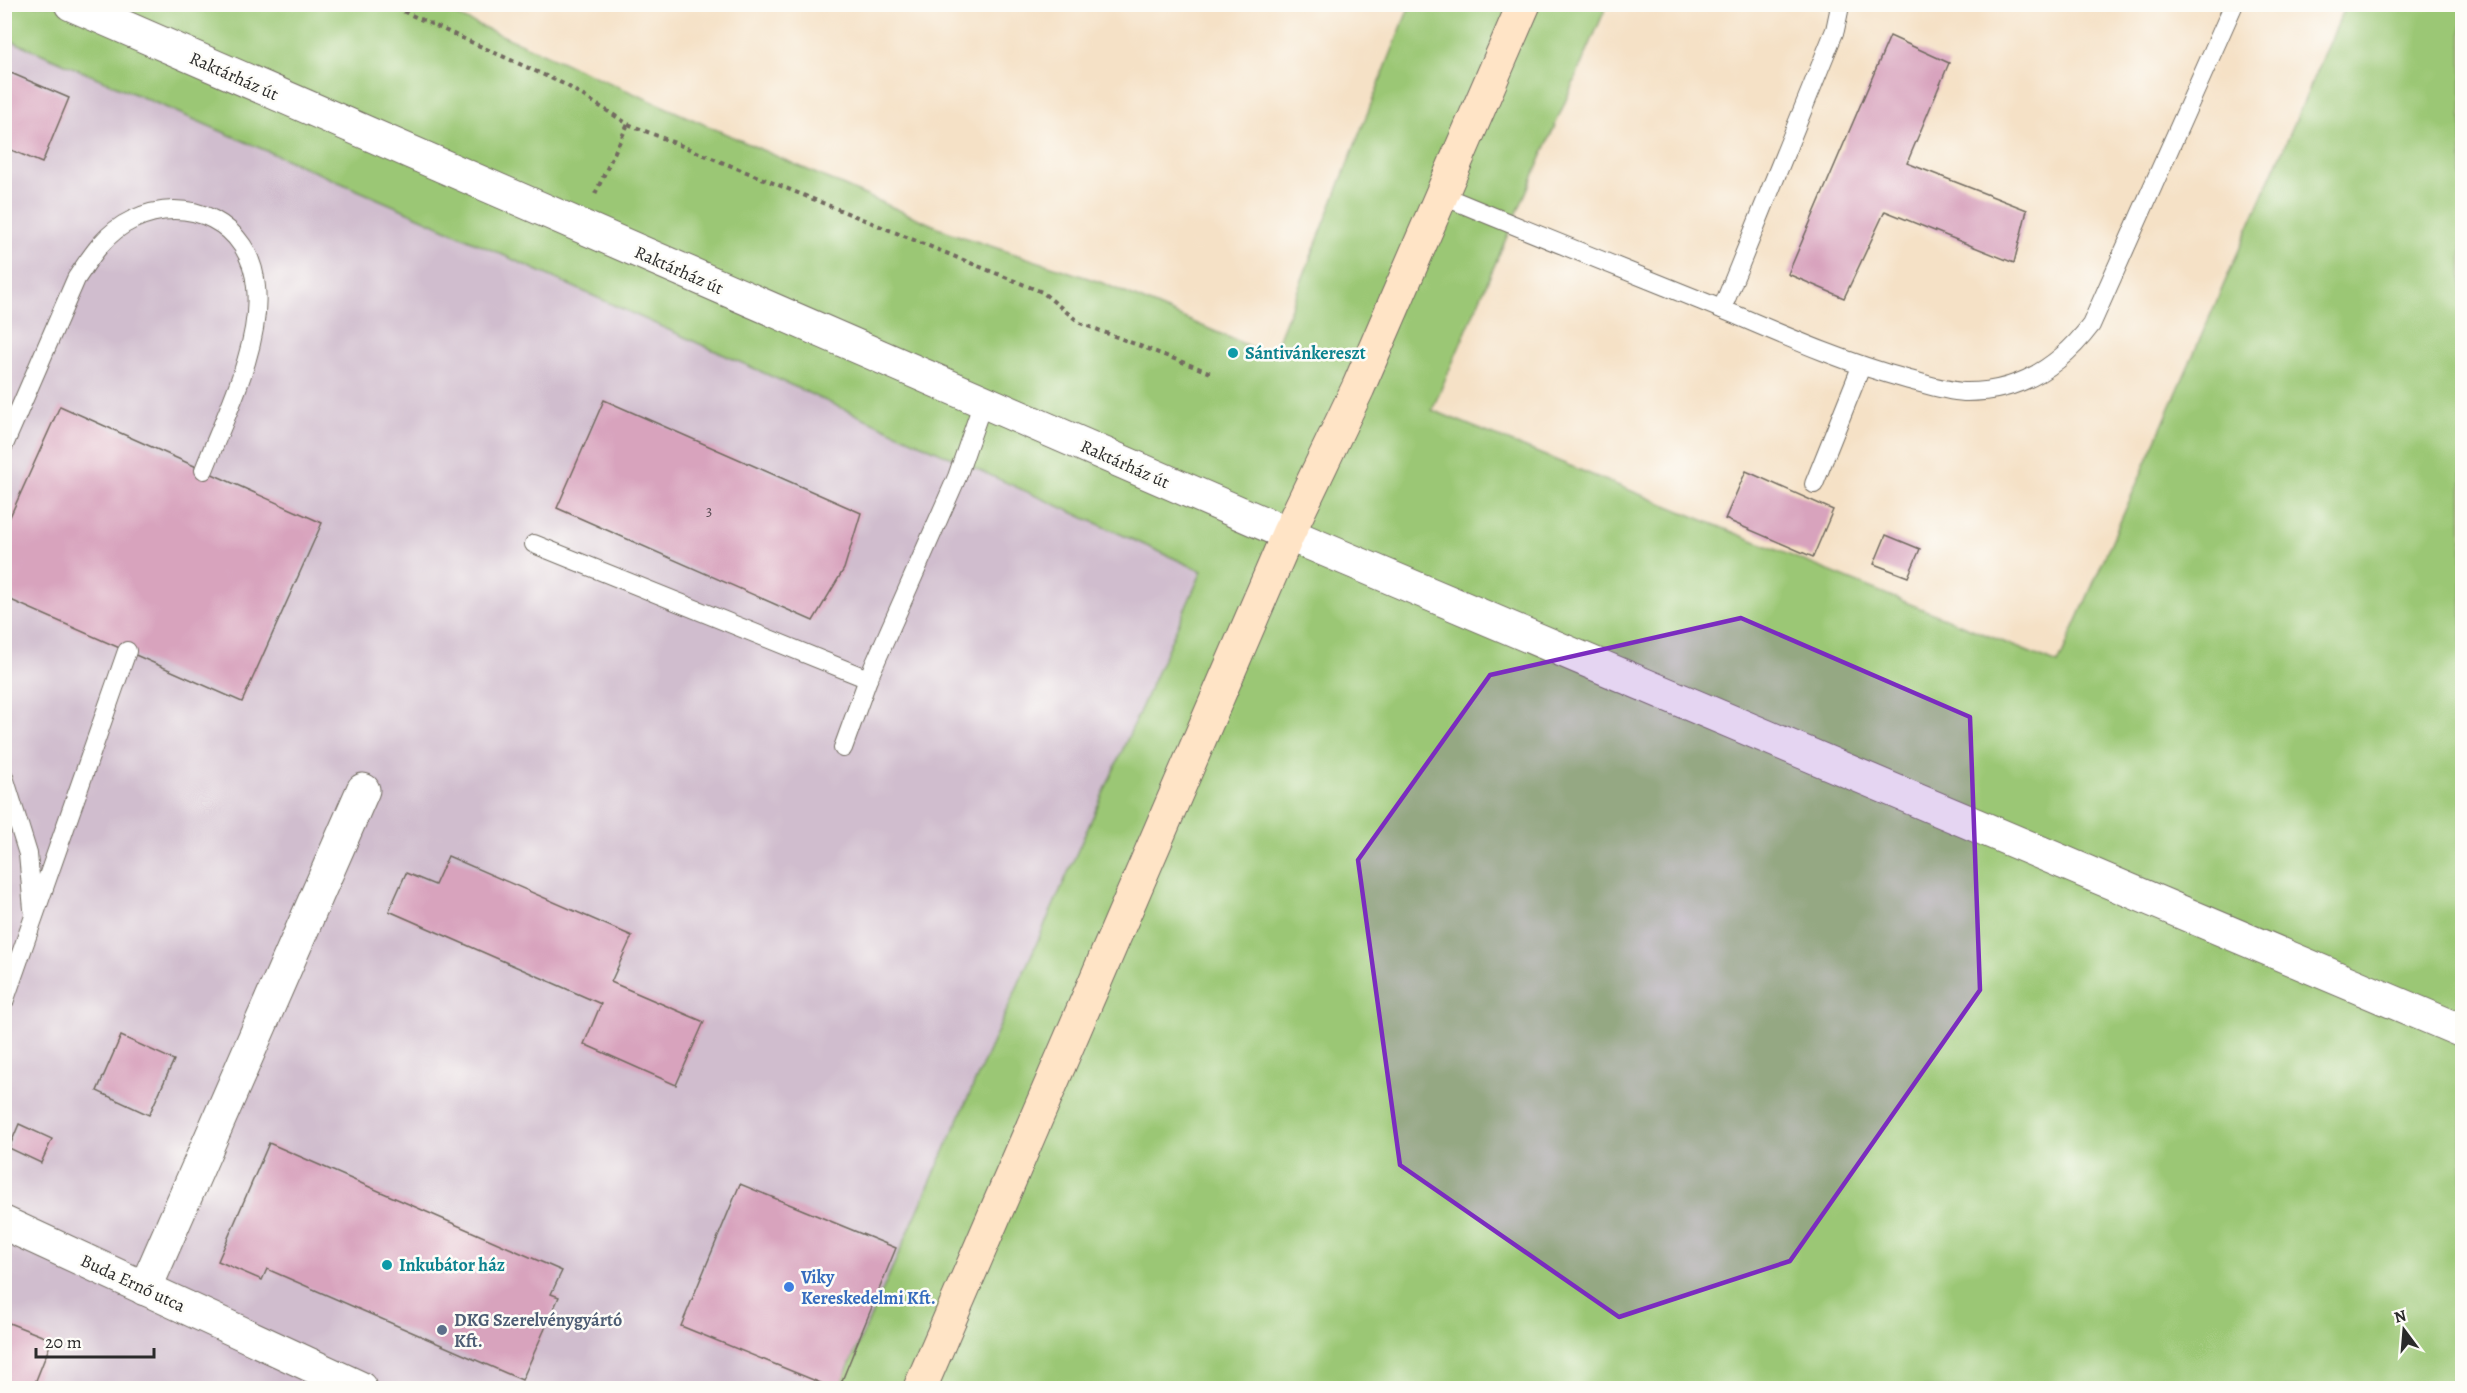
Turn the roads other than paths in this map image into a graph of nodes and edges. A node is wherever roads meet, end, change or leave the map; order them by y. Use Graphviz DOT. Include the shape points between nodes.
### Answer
graph roads {
  1 [pos="71,4"];
  2 [pos="1524,4"];
  3 [pos="1838,4"];
  4 [pos="2234,4"];
  5 [pos="1441,195"];
  6 [pos="1722,309"];
  7 [pos="1861,367"];
  8 [pos="983,402"];
  9 [pos="4,445"];
  10 [pos="204,470"];
  11 [pos="1814,484"];
  12 [pos="1288,534"];
  13 [pos="534,544"];
  14 [pos="127,651"];
  15 [pos="868,680"];
  16 [pos="843,748"];
  17 [pos="4,777"];
  18 [pos="363,790"];
  19 [pos="33,920"];
  20 [pos="4,1002"];
  21 [pos="2463,1031"];
  22 [pos="4,1223"];
  23 [pos="145,1288"];
  24 [pos="360,1389"];
  25 [pos="920,1389"];
  1 -- 8 [label="street, Raktárház út"];
  2 -- 5 [label="main road"];
  3 -- 6 [label="lane" via="1835,30"];
  4 -- 7 [label="lane" via="2091,325 2076,345 2052,367 2028,379 1964,392"];
  5 -- 6 [label="lane"];
  5 -- 12 [label="main road" via="1358,388"];
  6 -- 7 [label="lane"];
  7 -- 11 [label="lane"];
  8 -- 12 [label="street, Raktárház út"];
  8 -- 15 [label="lane" via="957,477"];
  9 -- 10 [label="lane" via="76,279 91,255 109,235 130,221 150,213 176,210 214,219 234,233 253,268 256,287 257,315 249,351"];
  12 -- 21 [label="street, Raktárház út"];
  12 -- 25 [label="main road"];
  13 -- 15 [label="lane"];
  14 -- 19 [label="lane"];
  15 -- 16 [label="lane"];
  17 -- 19 [label="lane" via="28,854"];
  18 -- 23 [label="street"];
  19 -- 20 [label="lane"];
  22 -- 23 [label="street, Buda Ernő utca"];
  23 -- 24 [label="street, Buda Ernő utca"];
}
